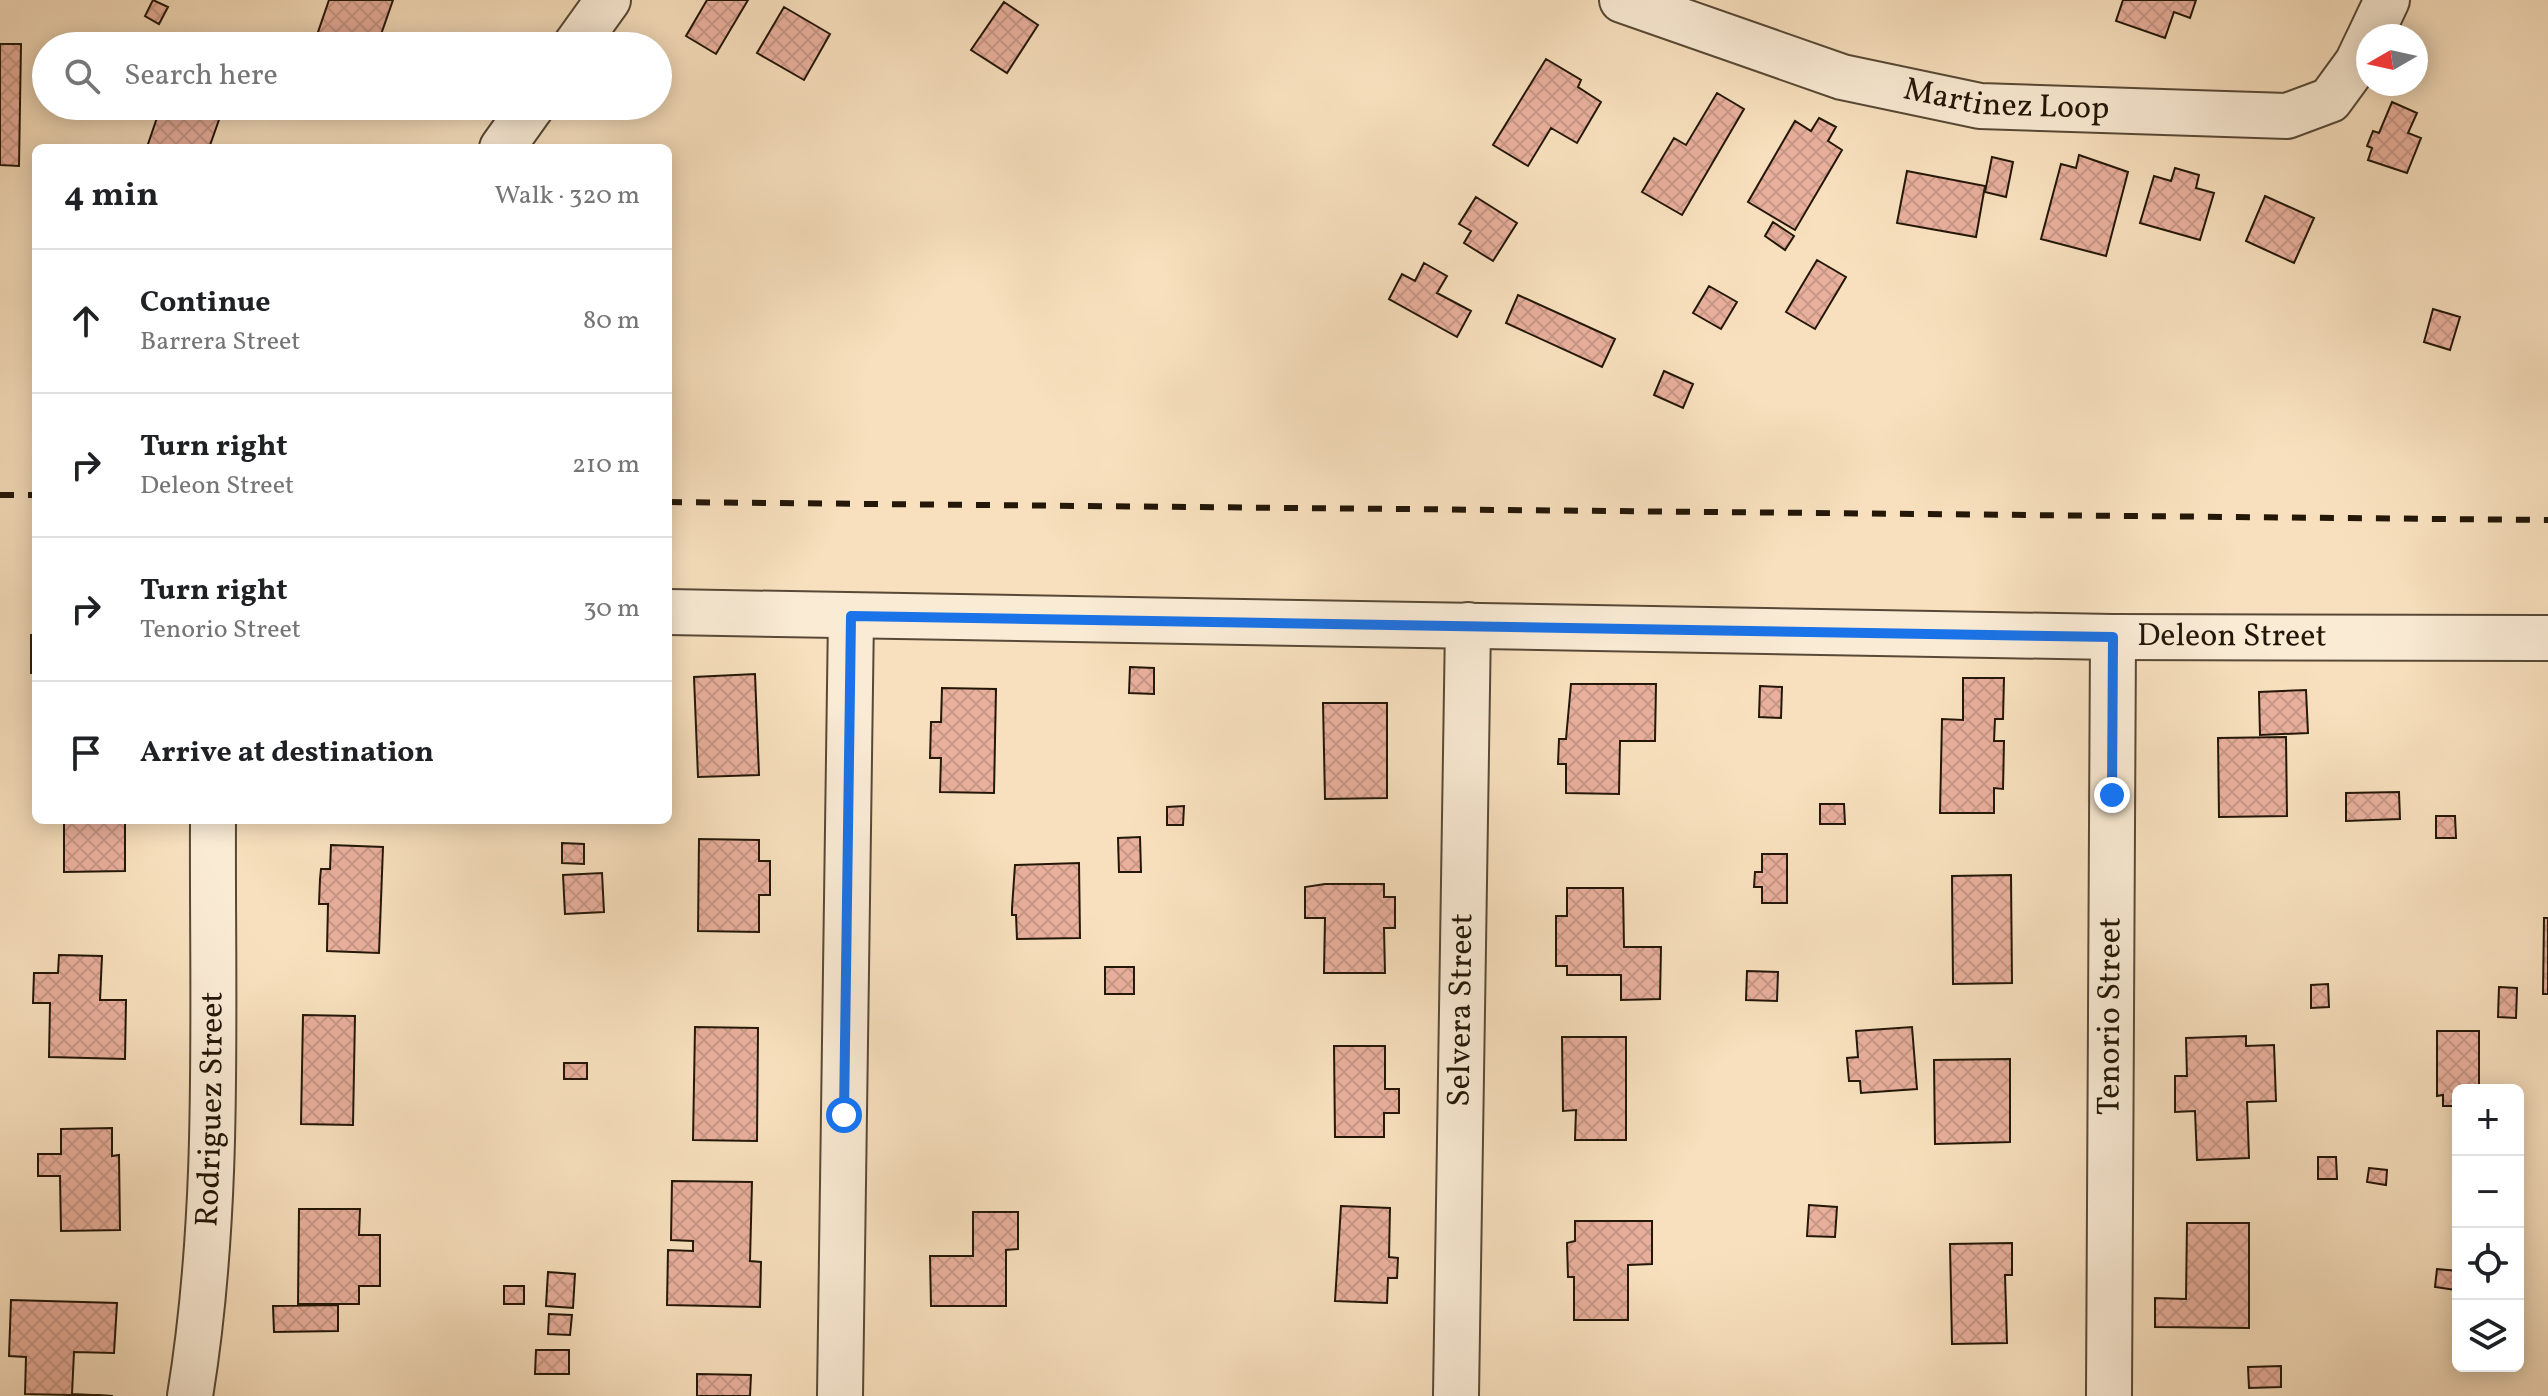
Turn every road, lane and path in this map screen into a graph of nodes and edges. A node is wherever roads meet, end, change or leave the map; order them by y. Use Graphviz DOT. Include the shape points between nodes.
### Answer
graph roads {
  1 [pos="608,0"];
  2 [pos="1622,0"];
  3 [pos="2387,0"];
  4 [pos="2376,24"];
  5 [pos="585,32"];
  6 [pos="2356,64"];
  7 [pos="522,120"];
  8 [pos="505,144"];
  9 [pos="672,612"];
  10 [pos="851,616"];
  11 [pos="1468,625"];
  12 [pos="2113,637"];
  13 [pos="2548,638"];
  14 [pos="213,824"];
  15 [pos="190,1396"];
  16 [pos="840,1396"];
  17 [pos="1456,1396"];
  18 [pos="2109,1396"];
  1 -- 5 [label="street"];
  2 -- 6 [label="street, Martinez Loop" via="1842,77 1980,106 2287,116 2330,100"];
  3 -- 4 [label="street, Martinez Loop"];
  7 -- 8 [label="street"];
  9 -- 10 [label="street, Deleon Street"];
  10 -- 11 [label="street, Deleon Street"];
  10 -- 16 [label="street"];
  11 -- 12 [label="street, Deleon Street"];
  11 -- 17 [label="street, Selvera Street"];
  12 -- 13 [label="street, Deleon Street"];
  12 -- 18 [label="street, Tenorio Street"];
  14 -- 15 [label="street, Rodriguez Street" via="211,1119 202,1319"];
}
